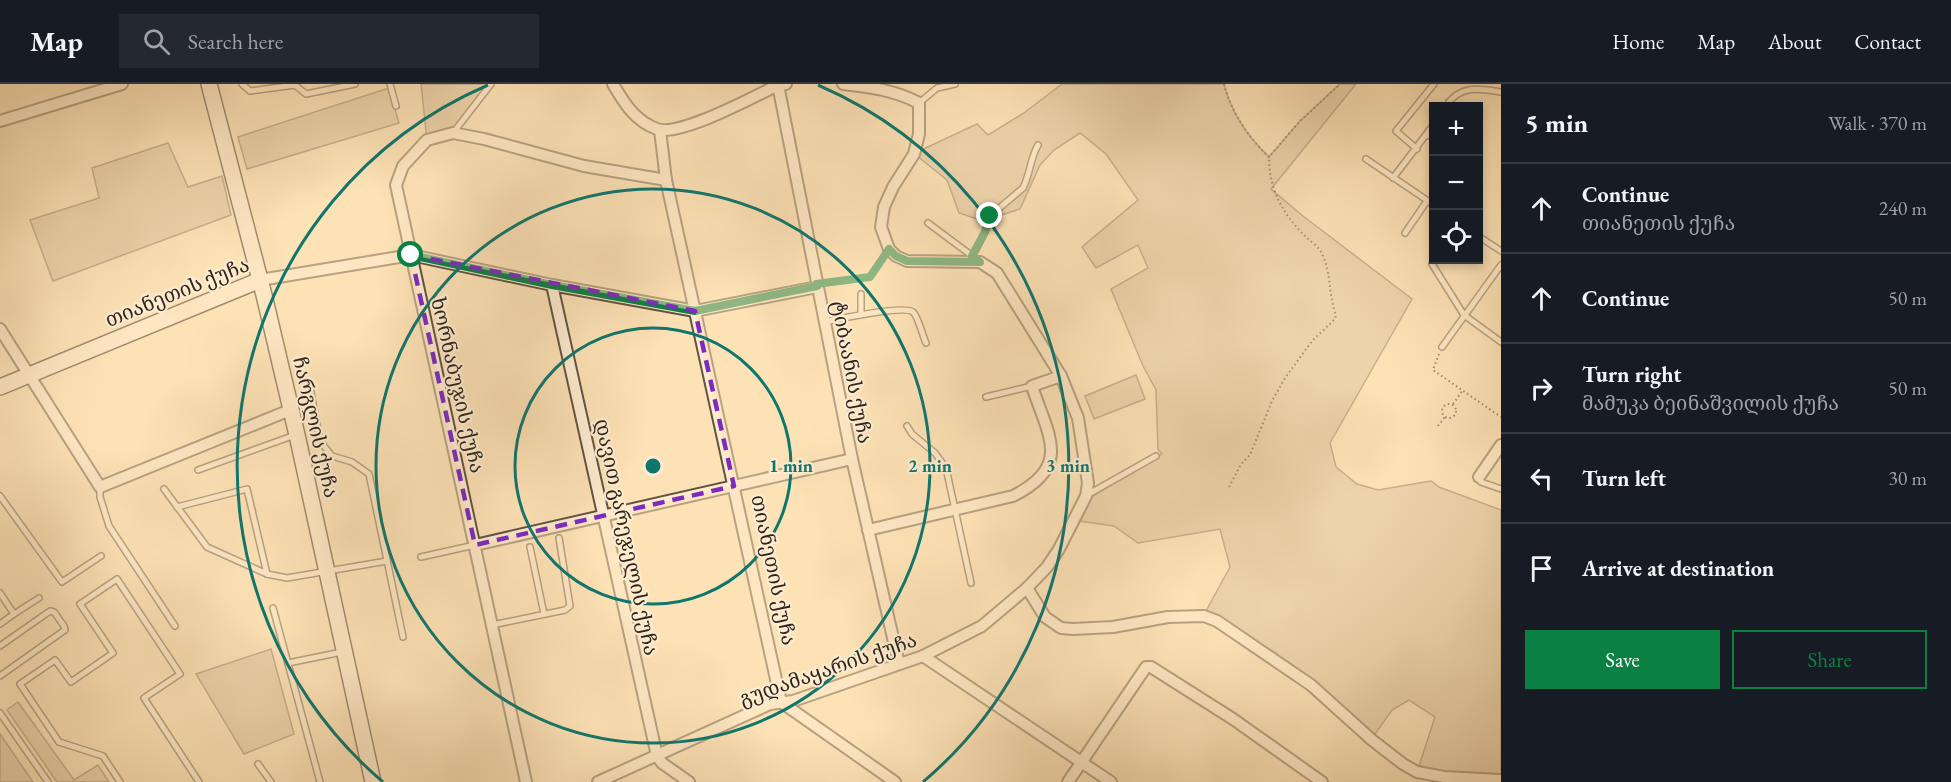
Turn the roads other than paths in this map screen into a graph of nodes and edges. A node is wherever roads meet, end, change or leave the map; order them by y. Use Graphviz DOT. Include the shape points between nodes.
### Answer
graph roads {
  1 [pos="122,84"];
  2 [pos="209,84"];
  3 [pos="242,84"];
  4 [pos="355,84"];
  5 [pos="390,84"];
  6 [pos="491,84"];
  7 [pos="613,84"];
  8 [pos="843,84"];
  9 [pos="955,84"];
  10 [pos="1434,84"];
  11 [pos="782,85"];
  12 [pos="1501,92"];
  13 [pos="1448,102"];
  14 [pos="919,103"];
  15 [pos="396,106"];
  16 [pos="0,121"];
  17 [pos="660,130"];
  18 [pos="1429,131"];
  19 [pos="453,133"];
  20 [pos="1425,136"];
  21 [pos="1429,136"];
  22 [pos="1038,145"];
  23 [pos="1417,148"];
  24 [pos="1366,159"];
  25 [pos="1393,178"];
  26 [pos="666,180"];
  27 [pos="1427,201"];
  28 [pos="928,223"];
  29 [pos="1405,232"];
  30 [pos="1483,239"];
  31 [pos="1501,251"];
  32 [pos="411,255"];
  33 [pos="976,259"];
  34 [pos="1432,264"];
  35 [pos="1501,265"];
  36 [pos="260,280"];
  37 [pos="552,285"];
  38 [pos="817,285"];
  39 [pos="861,294"];
  40 [pos="695,311"];
  41 [pos="861,314"];
  42 [pos="1464,315"];
  43 [pos="824,322"];
  44 [pos="0,329"];
  45 [pos="1501,342"];
  46 [pos="926,343"];
  47 [pos="1442,346"];
  48 [pos="30,374"];
  49 [pos="1061,376"];
  50 [pos="1032,386"];
  51 [pos="0,387"];
  52 [pos="310,387"];
  53 [pos="986,397"];
  54 [pos="290,410"];
  55 [pos="907,426"];
  56 [pos="297,435"];
  57 [pos="1501,445"];
  58 [pos="1156,456"];
  59 [pos="852,459"];
  60 [pos="198,470"];
  61 [pos="1479,477"];
  62 [pos="734,486"];
  63 [pos="100,487"];
  64 [pos="164,489"];
  65 [pos="1501,489"];
  66 [pos="0,496"];
  67 [pos="1086,496"];
  68 [pos="177,507"];
  69 [pos="955,510"];
  70 [pos="603,516"];
  71 [pos="868,530"];
  72 [pos="560,538"];
  73 [pos="475,545"];
  74 [pos="530,547"];
  75 [pos="101,556"];
  76 [pos="421,557"];
  77 [pos="387,561"];
  78 [pos="328,571"];
  79 [pos="267,574"];
  80 [pos="971,583"];
  81 [pos="1027,588"];
  82 [pos="0,593"];
  83 [pos="39,598"];
  84 [pos="273,608"];
  85 [pos="14,614"];
  86 [pos="544,614"];
  87 [pos="0,624"];
  88 [pos="492,625"];
  89 [pos="175,626"];
  90 [pos="402,637"];
  91 [pos="0,646"];
  92 [pos="345,652"];
  93 [pos="923,656"];
  94 [pos="288,663"];
  95 [pos="899,664"];
  96 [pos="0,676"];
  97 [pos="781,702"];
  98 [pos="0,713"];
  99 [pos="657,756"];
  100 [pos="1082,762"];
  101 [pos="258,764"];
  102 [pos="1501,780"];
  103 [pos="523,781"];
  104 [pos="48,782"];
  105 [pos="120,782"];
  106 [pos="199,782"];
  107 [pos="271,782"];
  108 [pos="320,782"];
  109 [pos="373,782"];
  110 [pos="598,782"];
  111 [pos="689,782"];
  112 [pos="895,782"];
  113 [pos="1068,782"];
  114 [pos="1111,782"];
  115 [pos="1322,782"];
  1 -- 16 [label="street"];
  2 -- 36 [label="street, ჩარგლის ქუჩა"];
  3 -- 4 [label="lane" via="250,91 295,85 306,94"];
  5 -- 15 [label="lane"];
  6 -- 19 [label="lane"];
  7 -- 17 [label="street" via="625,105 641,121"];
  8 -- 14 [label="street" via="900,94"];
  9 -- 14 [label="lane" via="937,88"];
  10 -- 23 [label="lane" via="1396,131"];
  11 -- 17 [label="street" via="717,116"];
  11 -- 38 [label="street, ტიბაანის ქუჩა"];
  12 -- 13 [label="lane" via="1467,89"];
  14 -- 33 [label="street" via="919,134 914,154 884,207 881,227 889,249 907,261"];
  17 -- 26 [label="street, თიანეთის ქუჩა"];
  18 -- 20 [label="lane"];
  19 -- 26 [label="street, ხორნაბუჯის ქუჩა" via="584,166"];
  19 -- 32 [label="street, ხორნაბუჯის ქუჩა" via="427,140 403,166 396,185"];
  20 -- 21 [label="lane"];
  20 -- 23 [label="lane"];
  22 -- 33 [label="lane" via="1023,188 990,216"];
  23 -- 25 [label="lane"];
  24 -- 25 [label="lane"];
  25 -- 27 [label="lane"];
  26 -- 40 [label="street, თიანეთის ქუჩა"];
  27 -- 29 [label="lane"];
  28 -- 33 [label="lane"];
  30 -- 31 [label="lane"];
  32 -- 36 [label="street, თიანეთის ქუჩა"];
  32 -- 37 [label="street, თიანეთის ქუჩა"];
  32 -- 73 [label="street, ხორნაბუჯის ქუჩა"];
  33 -- 49 [label="street" via="997,273"];
  34 -- 42 [label="lane"];
  35 -- 42 [label="lane"];
  36 -- 48 [label="street, თიანეთის ქუჩა"];
  36 -- 54 [label="street, ჩარგლის ქუჩა"];
  37 -- 40 [label="street, თიანეთის ქუჩა"];
  37 -- 70 [label="street, დავით გარეჯელის ქუჩა"];
  38 -- 40 [label="street, თიანეთის ქუჩა"];
  38 -- 43 [label="street, ტიბაანის ქუჩა"];
  39 -- 41 [label="lane"];
  40 -- 62 [label="street, თიანეთის ქუჩა"];
  41 -- 43 [label="lane"];
  41 -- 46 [label="lane" via="912,311"];
  42 -- 45 [label="lane"];
  42 -- 47 [label="lane"];
  43 -- 59 [label="street, ტიბაანის ქუჩა"];
  44 -- 48 [label="street"];
  48 -- 51 [label="street, თიანეთის ქუჩა"];
  48 -- 63 [label="street"];
  49 -- 50 [label="street"];
  49 -- 67 [label="street" via="1078,418 1087,468"];
  50 -- 53 [label="lane"];
  50 -- 69 [label="street" via="1051,439 1052,456 1045,474 1013,496"];
  52 -- 77 [label="lane" via="320,441 332,456 352,462 369,474"];
  54 -- 56 [label="street, ჩარგლის ქუჩა"];
  54 -- 63 [label="street"];
  55 -- 69 [label="lane" via="946,468"];
  56 -- 60 [label="lane"];
  56 -- 78 [label="street, ჩარგლის ქუჩა"];
  57 -- 61 [label="street"];
  58 -- 67 [label="lane"];
  59 -- 62 [label="street"];
  59 -- 71 [label="street, ტიბაანის ქუჩა"];
  61 -- 65 [label="lane" via="1481,482"];
  62 -- 70 [label="street"];
  62 -- 97 [label="street, თიანეთის ქუჩა"];
  63 -- 89 [label="lane" via="109,526"];
  64 -- 68 [label="lane"];
  66 -- 75 [label="lane" via="62,582"];
  67 -- 81 [label="street, გუდამაყარის ქუჩა" via="1059,549"];
  68 -- 79 [label="lane" via="207,547"];
  68 -- 79 [label="lane" via="247,489"];
  69 -- 71 [label="street"];
  69 -- 80 [label="lane"];
  70 -- 73 [label="street"];
  70 -- 99 [label="street, დავით გარეჯელის ქუჩა"];
  71 -- 95 [label="street, ტიბაანის ქუჩა"];
  72 -- 86 [label="lane" via="570,606"];
  73 -- 76 [label="lane"];
  73 -- 88 [label="street, ხორნაბუჯის ქუჩა"];
  74 -- 86 [label="lane"];
  77 -- 78 [label="lane"];
  77 -- 90 [label="lane"];
  78 -- 79 [label="lane" via="287,578"];
  78 -- 92 [label="street, ჩარგლის ქუჩა"];
  81 -- 93 [label="street, გუდამაყარის ქუჩა" via="982,626"];
  81 -- 102 [label="street" via="1045,618 1061,628 1113,627 1168,617 1204,616 1217,621 1311,685 1403,764 1418,772 1444,777"];
  82 -- 85 [label="lane"];
  83 -- 85 [label="lane"];
  84 -- 94 [label="lane"];
  85 -- 87 [label="lane"];
  86 -- 88 [label="lane"];
  88 -- 103 [label="street, ხორნაბუჯის ქუჩა"];
  91 -- 96 [label="lane" via="50,611 64,626 65,630"];
  92 -- 94 [label="lane"];
  92 -- 109 [label="street, ჩარგლის ქუჩა"];
  93 -- 95 [label="street, გუდამაყარის ქუჩა"];
  93 -- 100 [label="street"];
  94 -- 108 [label="lane"];
  95 -- 97 [label="street, გუდამაყარის ქუჩა"];
  97 -- 99 [label="street, გუდამაყარის ქუჩა"];
  97 -- 112 [label="street"];
  98 -- 104 [label="lane"];
  99 -- 110 [label="street, გუდამაყარის ქუჩა"];
  99 -- 111 [label="street"];
  100 -- 113 [label="street"];
  100 -- 114 [label="street"];
  100 -- 115 [label="street" via="1146,668 1151,667"];
  101 -- 107 [label="lane"];
  105 -- 106 [label="lane" via="103,756 59,742 20,684 55,660 71,682 113,653 80,604 117,579 180,674 144,698"];
}
